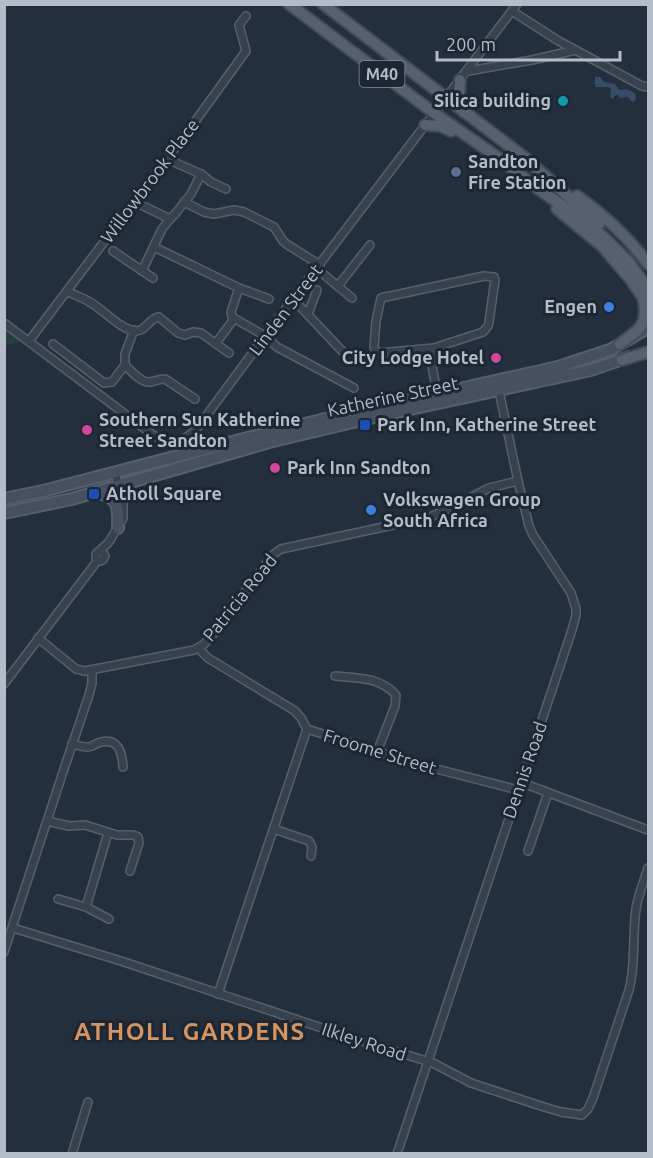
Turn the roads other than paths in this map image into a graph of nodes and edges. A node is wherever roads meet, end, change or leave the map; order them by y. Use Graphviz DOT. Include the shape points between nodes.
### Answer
graph roads {
  1 [pos="290,4"];
  2 [pos="323,4"];
  3 [pos="517,4"];
  4 [pos="512,11"];
  5 [pos="246,16"];
  6 [pos="557,39"];
  7 [pos="576,50"];
  8 [pos="556,54"];
  9 [pos="468,71"];
  10 [pos="460,80"];
  11 [pos="648,87"];
  12 [pos="446,98"];
  13 [pos="464,112"];
  14 [pos="434,113"];
  15 [pos="425,125"];
  16 [pos="496,156"];
  17 [pos="524,157"];
  18 [pos="176,163"];
  19 [pos="201,174"];
  20 [pos="226,189"];
  21 [pos="540,191"];
  22 [pos="135,202"];
  23 [pos="184,202"];
  24 [pos="581,213"];
  25 [pos="170,219"];
  26 [pos="370,245"];
  27 [pos="154,247"];
  28 [pos="113,251"];
  29 [pos="648,264"];
  30 [pos="319,267"];
  31 [pos="142,271"];
  32 [pos="648,276"];
  33 [pos="153,278"];
  34 [pos="338,286"];
  35 [pos="239,288"];
  36 [pos="317,290"];
  37 [pos="67,291"];
  38 [pos="647,296"];
  39 [pos="352,298"];
  40 [pos="269,299"];
  41 [pos="294,300"];
  42 [pos="308,314"];
  43 [pos="234,319"];
  44 [pos="4,323"];
  45 [pos="648,328"];
  46 [pos="134,330"];
  47 [pos="265,336"];
  48 [pos="29,341"];
  49 [pos="216,343"];
  50 [pos="53,344"];
  51 [pos="620,344"];
  52 [pos="434,348"];
  53 [pos="648,350"];
  54 [pos="342,351"];
  55 [pos="229,353"];
  56 [pos="125,365"];
  57 [pos="354,388"];
  58 [pos="499,391"];
  59 [pos="437,394"];
  60 [pos="195,399"];
  61 [pos="115,473"];
  62 [pos="518,480"];
  63 [pos="119,486"];
  64 [pos="97,493"];
  65 [pos="4,499"];
  66 [pos="4,513"];
  67 [pos="118,528"];
  68 [pos="39,638"];
  69 [pos="198,648"];
  70 [pos="92,671"];
  71 [pos="335,676"];
  72 [pos="4,684"];
  73 [pos="308,729"];
  74 [pos="72,744"];
  75 [pos="377,752"];
  76 [pos="123,767"];
  77 [pos="519,786"];
  78 [pos="548,793"];
  79 [pos="47,821"];
  80 [pos="274,829"];
  81 [pos="648,830"];
  82 [pos="108,833"];
  83 [pos="528,851"];
  84 [pos="311,856"];
  85 [pos="648,868"];
  86 [pos="130,871"];
  87 [pos="58,899"];
  88 [pos="86,907"];
  89 [pos="109,919"];
  90 [pos="13,928"];
  91 [pos="4,952"];
  92 [pos="218,994"];
  93 [pos="428,1062"];
  94 [pos="88,1102"];
  95 [pos="72,1154"];
  96 [pos="397,1154"];
  1 -- 14 [label="main road, M40"];
  2 -- 12 [label="main road, M40"];
  3 -- 4 [label="street, Linden Street"];
  4 -- 6 [label="street"];
  4 -- 9 [label="street, Linden Street"];
  5 -- 22 [label="street, Willowbrook Place" via="239,25 246,51"];
  6 -- 7 [label="street"];
  6 -- 8 [label="street"];
  7 -- 8 [label="street"];
  7 -- 11 [label="street"];
  8 -- 9 [label="street"];
  9 -- 10 [label="street, Linden Street"];
  10 -- 12 [label="street, Linden Street"];
  10 -- 13 [label="main road" via="459,97"];
  12 -- 13 [label="main road, M40"];
  12 -- 14 [label="street, Linden Street"];
  13 -- 17 [label="main road, M40"];
  14 -- 15 [label="street, Linden Street"];
  14 -- 16 [label="main road, M40"];
  15 -- 16 [label="main road" via="449,129"];
  15 -- 30 [label="street, Linden Street"];
  16 -- 21 [label="main road, M40"];
  17 -- 24 [label="main road, M40"];
  17 -- 29 [label="main road" via="600,213"];
  18 -- 19 [label="street"];
  19 -- 20 [label="street"];
  19 -- 23 [label="street"];
  21 -- 24 [label="main road, M40"];
  21 -- 38 [label="main road" via="602,246"];
  22 -- 25 [label="street"];
  22 -- 37 [label="street, Willowbrook Place"];
  23 -- 25 [label="street"];
  23 -- 30 [label="street" via="214,214 244,212 269,224 283,241"];
  24 -- 32 [label="main road, M40" via="628,252"];
  24 -- 38 [label="main road, M40" via="628,261"];
  25 -- 27 [label="street"];
  26 -- 34 [label="street"];
  27 -- 31 [label="street"];
  27 -- 35 [label="street"];
  28 -- 31 [label="street"];
  30 -- 34 [label="street"];
  30 -- 41 [label="street, Linden Street"];
  31 -- 33 [label="street"];
  34 -- 39 [label="street"];
  35 -- 40 [label="street"];
  35 -- 43 [label="street" via="231,312"];
  36 -- 42 [label="street"];
  37 -- 46 [label="street"];
  37 -- 48 [label="street, Willowbrook Place"];
  38 -- 51 [label="main road" via="644,322"];
  41 -- 42 [label="street"];
  41 -- 47 [label="street, Linden Street"];
  42 -- 54 [label="street"];
  43 -- 47 [label="street"];
  43 -- 49 [label="street"];
  44 -- 48 [label="street, Linden Street"];
  45 -- 51 [label="main road, Katherine Street"];
  46 -- 49 [label="street" via="143,329 159,317 178,333 198,332"];
  46 -- 56 [label="street"];
  47 -- 48 [label="street, Linden Street" via="195,431 172,441 153,435"];
  47 -- 57 [label="street" via="277,347"];
  49 -- 55 [label="street"];
  50 -- 56 [label="street" via="101,382 112,382"];
  51 -- 59 [label="main road, Katherine Street" via="573,363"];
  52 -- 52 [label="street" via="486,328 494,277 381,298 374,339 377,352"];
  52 -- 59 [label="street" via="432,366"];
  53 -- 58 [label="main road, Katherine Street" via="591,370"];
  56 -- 60 [label="street" via="143,381 165,379"];
  58 -- 62 [label="street, Dennis Road"];
  58 -- 63 [label="main road, Katherine Street" via="273,441"];
  59 -- 61 [label="main road, Katherine Street" via="228,442"];
  61 -- 63 [label="street"];
  61 -- 65 [label="main road, Katherine Street"];
  62 -- 69 [label="street, Patricia Road" via="489,488 430,517 281,549"];
  62 -- 77 [label="street, Dennis Road" via="530,530 571,593 576,615"];
  63 -- 64 [label="main road, Katherine Street"];
  63 -- 67 [label="street" via="124,508"];
  64 -- 66 [label="main road, Katherine Street"];
  64 -- 67 [label="main road" via="114,500"];
  67 -- 68 [label="street" via="102,553 103,560 98,560"];
  68 -- 70 [label="street" via="76,669"];
  68 -- 72 [label="street"];
  69 -- 70 [label="street, Patricia Road"];
  69 -- 73 [label="street, Froome Street" via="207,658 295,711"];
  70 -- 74 [label="street" via="92,687"];
  71 -- 75 [label="street" via="364,678 388,687 396,695"];
  73 -- 75 [label="street, Froome Street"];
  73 -- 80 [label="street"];
  74 -- 76 [label="street" via="88,748 109,742 122,753"];
  74 -- 79 [label="street"];
  75 -- 77 [label="street, Froome Street" via="439,770"];
  77 -- 78 [label="street, Froome Street"];
  77 -- 93 [label="street, Dennis Road"];
  78 -- 81 [label="street, Froome Street"];
  78 -- 83 [label="street"];
  79 -- 82 [label="street" via="85,825"];
  79 -- 90 [label="street"];
  80 -- 84 [label="street" via="309,841"];
  80 -- 92 [label="street"];
  82 -- 86 [label="street" via="138,837"];
  82 -- 88 [label="street"];
  85 -- 93 [label="street, Ilkley Road" via="636,910 629,990 585,1114 544,1107 471,1083"];
  87 -- 88 [label="street"];
  88 -- 89 [label="street"];
  90 -- 91 [label="street"];
  90 -- 92 [label="street, Ilkley Road"];
  92 -- 93 [label="street, Ilkley Road"];
  93 -- 96 [label="street, Dennis Road"];
  94 -- 95 [label="street"];
}
